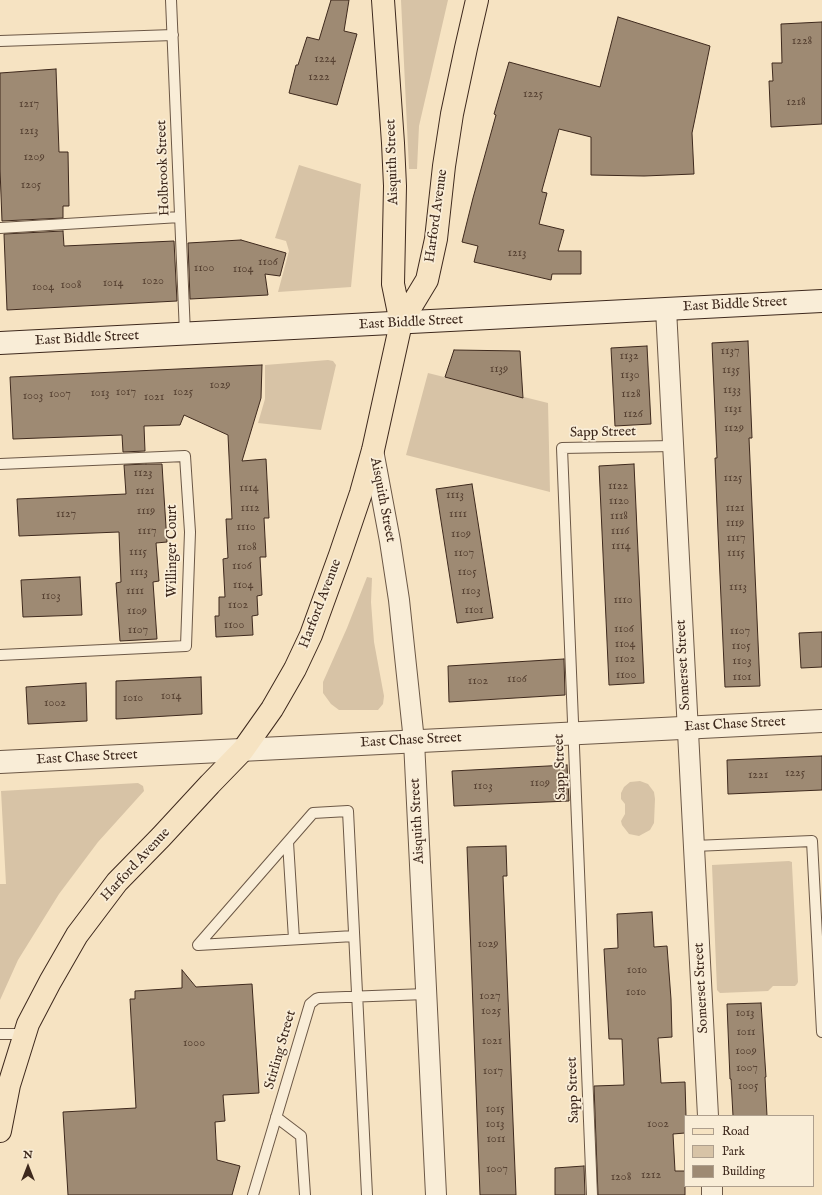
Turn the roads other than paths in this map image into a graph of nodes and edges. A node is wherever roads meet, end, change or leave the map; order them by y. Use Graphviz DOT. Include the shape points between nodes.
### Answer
graph roads {
  1 [pos="171,0"];
  2 [pos="383,0"];
  3 [pos="477,0"];
  4 [pos="173,35"];
  5 [pos="0,41"];
  6 [pos="180,217"];
  7 [pos="0,228"];
  8 [pos="822,301"];
  9 [pos="666,309"];
  10 [pos="401,323"];
  11 [pos="185,334"];
  12 [pos="0,343"];
  13 [pos="673,446"];
  14 [pos="373,450"];
  15 [pos="0,464"];
  16 [pos="0,655"];
  17 [pos="822,721"];
  18 [pos="688,727"];
  19 [pos="573,733"];
  20 [pos="414,741"];
  21 [pos="243,750"];
  22 [pos="0,762"];
  23 [pos="288,842"];
  24 [pos="694,846"];
  25 [pos="354,936"];
  26 [pos="294,939"];
  27 [pos="426,994"];
  28 [pos="358,997"];
  29 [pos="822,1032"];
  30 [pos="0,1034"];
  31 [pos="24,1034"];
  32 [pos="708,1115"];
  33 [pos="276,1117"];
  34 [pos="0,1130"];
  35 [pos="253,1195"];
  36 [pos="305,1195"];
  37 [pos="367,1195"];
  38 [pos="436,1195"];
  39 [pos="592,1195"];
  1 -- 4 [label="lane, Holbrook Street"];
  2 -- 10 [label="main road, Aisquith Street" via="395,186 393,284"];
  3 -- 10 [label="main road, Harford Avenue" via="452,114 436,239 427,280"];
  4 -- 5 [label="lane"];
  4 -- 6 [label="lane, Holbrook Street"];
  6 -- 7 [label="lane"];
  6 -- 11 [label="lane, Holbrook Street"];
  8 -- 9 [label="street, East Biddle Street"];
  9 -- 10 [label="street, East Biddle Street"];
  9 -- 13 [label="street, Somerset Street"];
  10 -- 11 [label="street, East Biddle Street"];
  10 -- 14 [label="main road, Harford Avenue"];
  11 -- 12 [label="street, East Biddle Street"];
  13 -- 18 [label="street, Somerset Street"];
  13 -- 19 [label="lane, Sapp Street" via="562,448"];
  14 -- 20 [label="street, Aisquith Street" via="399,600"];
  14 -- 21 [label="main road, Harford Avenue" via="361,493 311,635 272,709"];
  15 -- 16 [label="lane, Willinger Court" via="185,456 190,532 186,646"];
  17 -- 18 [label="street, East Chase Street"];
  18 -- 19 [label="street, East Chase Street"];
  18 -- 24 [label="street, Somerset Street"];
  19 -- 20 [label="street, East Chase Street"];
  19 -- 39 [label="lane, Sapp Street"];
  20 -- 21 [label="street, East Chase Street"];
  20 -- 27 [label="street, Aisquith Street"];
  21 -- 22 [label="street, East Chase Street"];
  21 -- 31 [label="main road, Harford Avenue" via="117,882 77,935"];
  23 -- 25 [label="lane" via="314,813 348,811"];
  23 -- 26 [label="lane"];
  23 -- 26 [label="lane" via="198,945"];
  24 -- 29 [label="lane" via="812,841"];
  24 -- 32 [label="street, Somerset Street"];
  25 -- 26 [label="lane"];
  25 -- 28 [label="lane"];
  27 -- 28 [label="lane, Stirling Street"];
  27 -- 38 [label="street, Aisquith Street"];
  28 -- 33 [label="lane, Stirling Street" via="319,998 310,1004"];
  28 -- 37 [label="lane"];
  30 -- 31 [label="lane"];
  31 -- 34 [label="main road, Harford Avenue" via="9,1085"];
  33 -- 35 [label="lane, Stirling Street"];
  33 -- 36 [label="lane" via="301,1136"];
}
